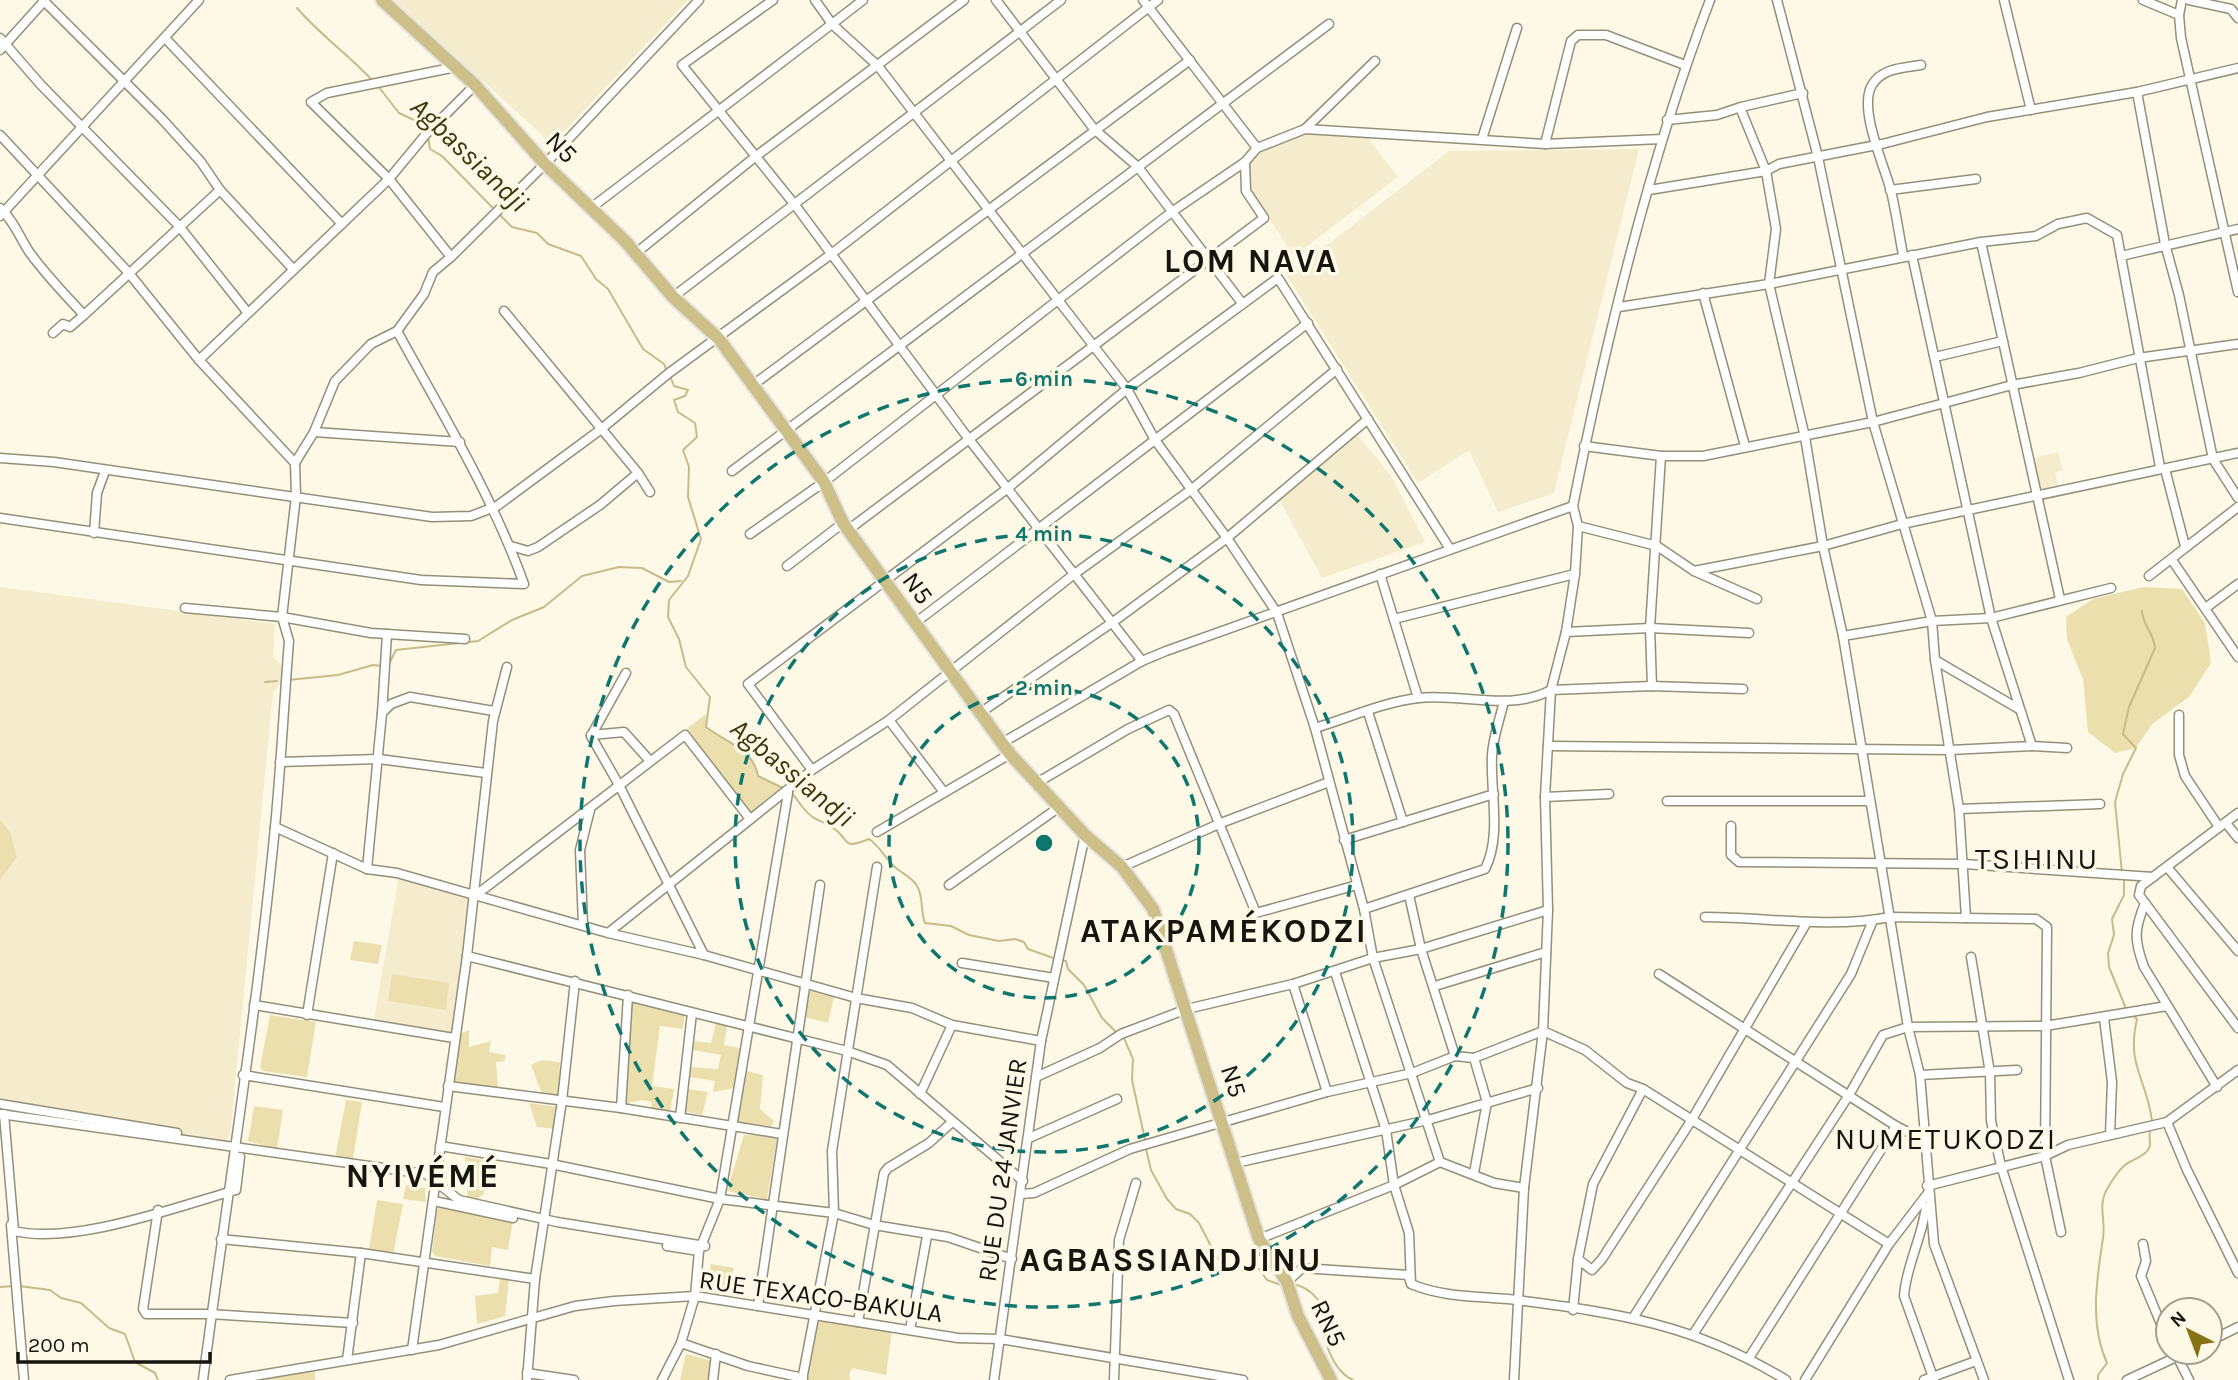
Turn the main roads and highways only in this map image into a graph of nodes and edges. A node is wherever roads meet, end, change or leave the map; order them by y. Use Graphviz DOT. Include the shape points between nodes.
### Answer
graph roads {
  1 [pos="382,0"];
  2 [pos="1287,1285"];
  3 [pos="1332,1379"];
  1 -- 2 [label="main road, N5 / N5" via="475,85 545,164 719,339 824,482 846,527 1006,748 1058,808 1122,867 1153,909 1259,1239"];
  2 -- 3 [label="main road, RN5 / N5"];
}
